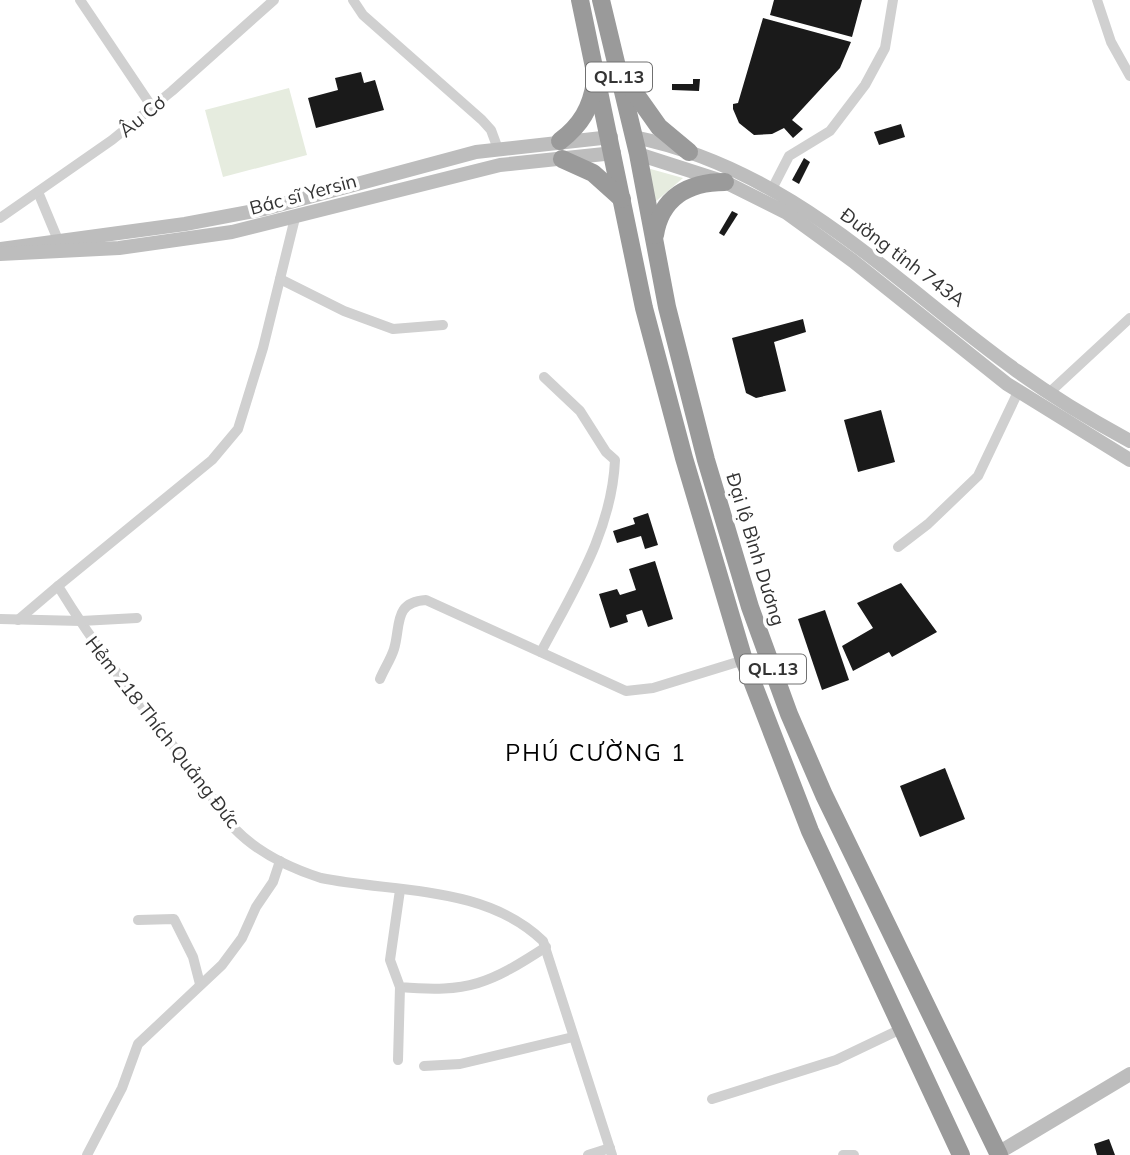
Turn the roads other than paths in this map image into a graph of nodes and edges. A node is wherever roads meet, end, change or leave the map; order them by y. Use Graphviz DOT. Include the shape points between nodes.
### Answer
graph roads {
  1 [pos="274,0"];
  2 [pos="353,0"];
  3 [pos="580,0"];
  4 [pos="601,0"];
  5 [pos="893,0"];
  6 [pos="1097,0"];
  7 [pos="84,2"];
  8 [pos="616,65"];
  9 [pos="596,68"];
  10 [pos="1130,76"];
  11 [pos="152,107"];
  12 [pos="612,145"];
  13 [pos="636,146"];
  14 [pos="498,149"];
  15 [pos="561,150"];
  16 [pos="689,152"];
  17 [pos="373,180"];
  18 [pos="725,182"];
  19 [pos="772,189"];
  20 [pos="38,192"];
  21 [pos="378,194"];
  22 [pos="294,201"];
  23 [pos="624,202"];
  24 [pos="0,218"];
  25 [pos="295,218"];
  26 [pos="186,232"];
  27 [pos="654,239"];
  28 [pos="58,240"];
  29 [pos="118,241"];
  30 [pos="862,248"];
  31 [pos="0,249"];
  32 [pos="0,254"];
  33 [pos="853,261"];
  34 [pos="280,279"];
  35 [pos="1130,318"];
  36 [pos="443,325"];
  37 [pos="544,377"];
  38 [pos="1018,392"];
  39 [pos="1050,392"];
  40 [pos="1130,441"];
  41 [pos="1130,460"];
  42 [pos="898,547"];
  43 [pos="58,586"];
  44 [pos="137,618"];
  45 [pos="0,619"];
  46 [pos="18,620"];
  47 [pos="81,621"];
  48 [pos="541,652"];
  49 [pos="766,652"];
  50 [pos="744,660"];
  51 [pos="380,679"];
  52 [pos="280,861"];
  53 [pos="400,890"];
  54 [pos="138,920"];
  55 [pos="546,947"];
  56 [pos="200,984"];
  57 [pos="400,987"];
  58 [pos="901,1029"];
  59 [pos="573,1037"];
  60 [pos="398,1060"];
  61 [pos="424,1066"];
  62 [pos="1130,1074"];
  63 [pos="712,1099"];
  64 [pos="611,1151"];
  65 [pos="997,1154"];
  66 [pos="87,1155"];
  67 [pos="588,1155"];
  68 [pos="843,1155"];
  69 [pos="855,1155"];
  70 [pos="961,1155"];
  1 -- 11 [label="street, Âu Cơ"];
  2 -- 14 [label="street" via="372,23 482,120"];
  3 -- 9 [label="highway, QL.13"];
  4 -- 8 [label="highway, Đại lộ Bình Dương / QL.13"];
  5 -- 19 [label="street" via="885,48 865,85 830,131 789,156"];
  6 -- 10 [label="street" via="1111,42"];
  7 -- 11 [label="street"];
  8 -- 13 [label="highway, Đại lộ Bình Dương / QL.13"];
  8 -- 16 [label="highway" via="650,117"];
  9 -- 12 [label="highway, QL.13"];
  9 -- 15 [label="highway" via="589,110"];
  11 -- 20 [label="street, Âu Cơ"];
  12 -- 13 [label="highway"];
  12 -- 15 [label="main road, Bác sĩ Yersin"];
  12 -- 23 [label="highway, QL.13"];
  13 -- 16 [label="main road, Đường tỉnh 743A"];
  13 -- 18 [label="main road, Đường tỉnh 743A"];
  13 -- 27 [label="highway, Đại lộ Bình Dương / QL.13"];
  14 -- 15 [label="main road, Bác sĩ Yersin"];
  14 -- 17 [label="main road, Bác sĩ Yersin"];
  15 -- 21 [label="main road, Bác sĩ Yersin"];
  15 -- 23 [label="highway" via="601,178"];
  16 -- 19 [label="main road, Đường tỉnh 743A"];
  17 -- 21 [label="main road"];
  17 -- 22 [label="main road, Bác sĩ Yersin"];
  18 -- 27 [label="highway" via="694,186 677,194 661,213"];
  18 -- 33 [label="main road, Đường tỉnh 743A" via="787,213"];
  19 -- 30 [label="main road, Đường tỉnh 743A"];
  20 -- 24 [label="street, Âu Cơ"];
  20 -- 28 [label="street"];
  21 -- 25 [label="main road, Bác sĩ Yersin"];
  22 -- 25 [label="main road"];
  22 -- 26 [label="main road, Bác sĩ Yersin"];
  23 -- 50 [label="highway, QL.13" via="644,308 680,446"];
  25 -- 26 [label="main road, Bác sĩ Yersin"];
  25 -- 34 [label="street"];
  26 -- 29 [label="main road, Bác sĩ Yersin"];
  27 -- 49 [label="highway, Đại lộ Bình Dương / QL.13" via="706,460"];
  28 -- 29 [label="main road, Bác sĩ Yersin"];
  28 -- 31 [label="main road, Bác sĩ Yersin"];
  29 -- 32 [label="main road, Bác sĩ Yersin"];
  30 -- 33 [label="main road"];
  30 -- 39 [label="main road, Đường tỉnh 743A" via="1016,371"];
  33 -- 38 [label="main road, Đường tỉnh 743A"];
  34 -- 36 [label="street" via="356,316 393,328"];
  34 -- 43 [label="street" via="238,429 212,460"];
  35 -- 39 [label="street"];
  37 -- 48 [label="street" via="580,411 615,460 599,538"];
  38 -- 41 [label="main road, Đường tỉnh 743A"];
  38 -- 42 [label="street" via="978,476"];
  39 -- 40 [label="main road, Đường tỉnh 743A"];
  43 -- 46 [label="street"];
  43 -- 47 [label="street, Hẻm 218 Thích Quảng Đức"];
  44 -- 47 [label="street"];
  45 -- 46 [label="street"];
  46 -- 47 [label="street"];
  47 -- 52 [label="street, Hẻm 218 Thích Quảng Đức" via="111,670 233,827"];
  48 -- 50 [label="street" via="603,683 636,692"];
  48 -- 51 [label="street" via="437,603 415,601 404,610 395,631 394,650"];
  49 -- 50 [label="highway"];
  49 -- 65 [label="highway, Đại lộ Bình Dương / QL.13" via="841,832"];
  50 -- 58 [label="highway, QL.13" via="810,831"];
  52 -- 53 [label="street, Hẻm 218 Thích Quảng Đức" via="321,878"];
  52 -- 56 [label="street" via="242,937 222,965"];
  53 -- 55 [label="street, Hẻm 218 Thích Quảng Đức" via="496,907 527,925"];
  53 -- 57 [label="street" via="390,960"];
  54 -- 56 [label="street" via="174,919"];
  55 -- 57 [label="street" via="500,977 460,989"];
  55 -- 59 [label="street, Hẻm 218 Thích Quảng Đức"];
  56 -- 66 [label="street" via="138,1044 118,1098"];
  57 -- 60 [label="street"];
  58 -- 63 [label="street" via="836,1060"];
  58 -- 70 [label="highway, QL.13"];
  59 -- 61 [label="street" via="473,1061"];
  59 -- 64 [label="street, Hẻm 218 Thích Quảng Đức"];
  62 -- 65 [label="main road"];
  64 -- 67 [label="street"];
  68 -- 69 [label="street"];
}
